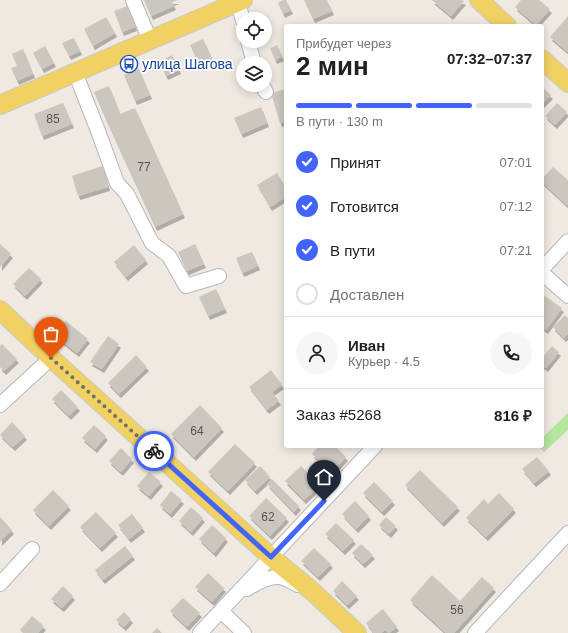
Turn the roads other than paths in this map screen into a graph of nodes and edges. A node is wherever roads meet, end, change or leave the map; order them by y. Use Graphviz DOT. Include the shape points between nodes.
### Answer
graph roads {
  1 [pos="133,0"];
  2 [pos="479,0"];
  3 [pos="241,1"];
  4 [pos="242,12"];
  5 [pos="505,24"];
  6 [pos="150,40"];
  7 [pos="544,61"];
  8 [pos="75,72"];
  9 [pos="568,83"];
  10 [pos="0,105"];
  11 [pos="568,241"];
  12 [pos="544,267"];
  13 [pos="544,275"];
  14 [pos="219,276"];
  15 [pos="568,296"];
  16 [pos="0,310"];
  17 [pos="51,358"];
  18 [pos="0,405"];
  19 [pos="373,448"];
  20 [pos="568,533"];
  21 [pos="32,549"];
  22 [pos="271,557"];
  23 [pos="0,584"];
  24 [pos="312,591"];
  25 [pos="231,601"];
  26 [pos="221,611"];
  27 [pos="240,632"];
  28 [pos="200,633"];
  29 [pos="357,633"];
  30 [pos="475,633"];
  1 -- 6 [label="street"];
  2 -- 5 [label="main road"];
  3 -- 4 [label="street"];
  3 -- 6 [label="main road"];
  6 -- 8 [label="main road"];
  7 -- 9 [label="main road"];
  8 -- 10 [label="main road"];
  8 -- 14 [label="street" via="117,183 127,194 152,243 169,256 186,286"];
  11 -- 12 [label="street"];
  13 -- 15 [label="street"];
  16 -- 17 [label="main road"];
  17 -- 18 [label="street"];
  17 -- 22 [label="main road"];
  19 -- 22 [label="street"];
  20 -- 30 [label="street"];
  21 -- 23 [label="street"];
  22 -- 24 [label="main road"];
  22 -- 25 [label="street"];
  24 -- 25 [label="street" via="281,577 270,578 256,583"];
  24 -- 29 [label="main road"];
  25 -- 26 [label="street"];
  26 -- 27 [label="street"];
  26 -- 28 [label="street"];
}
